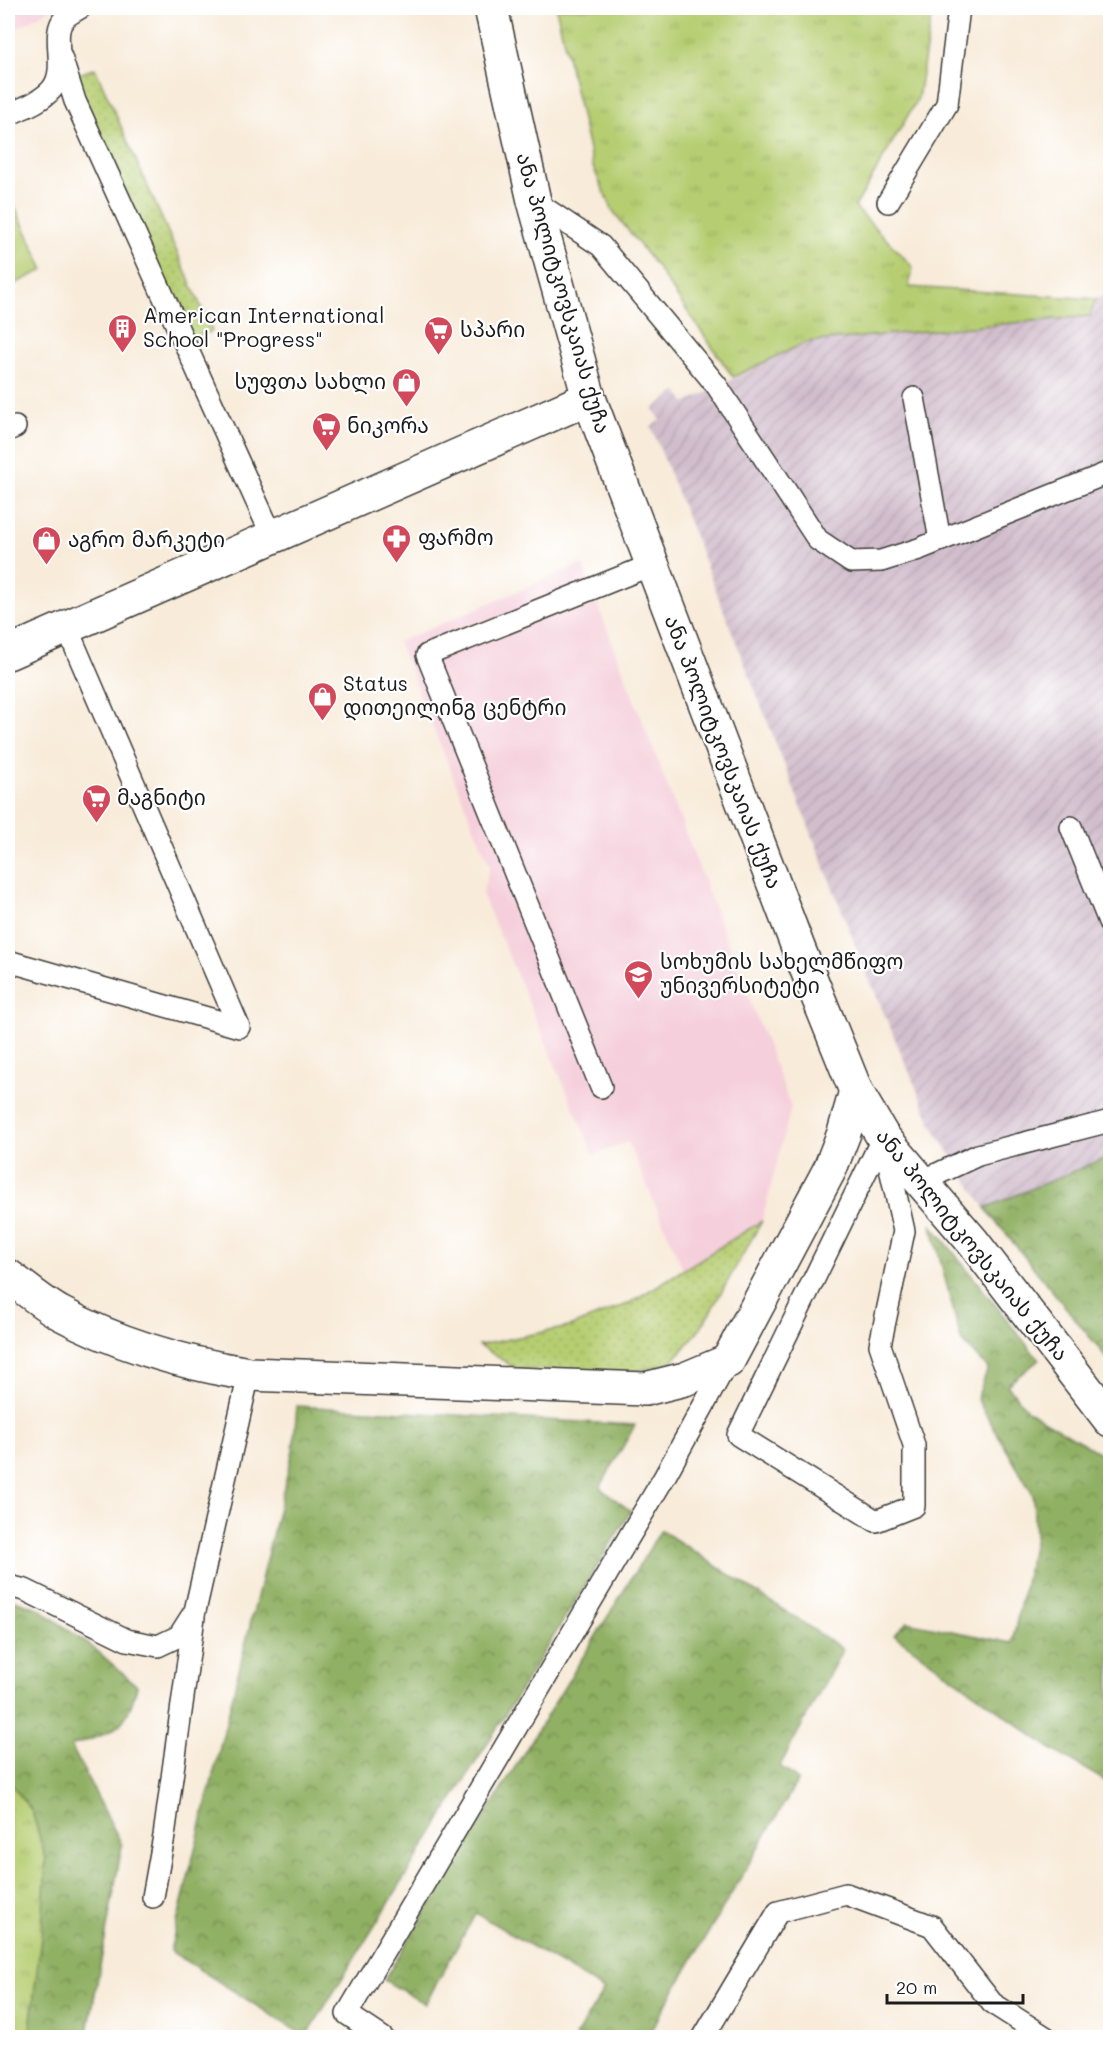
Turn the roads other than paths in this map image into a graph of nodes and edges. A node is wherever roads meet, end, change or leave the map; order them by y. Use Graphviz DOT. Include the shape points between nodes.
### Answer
graph roads {
  1 [pos="80,8"];
  2 [pos="491,8"];
  3 [pos="959,8"];
  4 [pos="61,57"];
  5 [pos="8,115"];
  6 [pos="534,201"];
  7 [pos="888,202"];
  8 [pos="589,398"];
  9 [pos="914,398"];
  10 [pos="1110,472"];
  11 [pos="273,538"];
  12 [pos="940,540"];
  13 [pos="651,565"];
  14 [pos="67,628"];
  15 [pos="8,653"];
  16 [pos="1071,827"];
  17 [pos="1110,924"];
  18 [pos="8,961"];
  19 [pos="601,1087"];
  20 [pos="856,1091"];
  21 [pos="1110,1120"];
  22 [pos="882,1137"];
  23 [pos="920,1182"];
  24 [pos="8,1276"];
  25 [pos="728,1361"];
  26 [pos="249,1374"];
  27 [pos="1110,1420"];
  28 [pos="8,1586"];
  29 [pos="195,1611"];
  30 [pos="153,1897"];
  31 [pos="383,2037"];
  32 [pos="703,2037"];
  33 [pos="1047,2037"];
  1 -- 4 [label="lane" via="63,19 58,33"];
  2 -- 6 [label="street, ანა პოლიტკოვსკაიას ქუჩა"];
  3 -- 7 [label="lane" via="947,104"];
  4 -- 5 [label="lane" via="59,77 51,90"];
  4 -- 11 [label="lane" via="75,100"];
  6 -- 8 [label="street, ანა პოლიტკოვსკაიას ქუჩა"];
  6 -- 12 [label="lane" via="602,246 717,386 818,540 851,562 881,561"];
  8 -- 11 [label="street"];
  8 -- 13 [label="street, ანა პოლიტკოვსკაიას ქუჩა"];
  9 -- 12 [label="lane"];
  10 -- 12 [label="lane"];
  11 -- 14 [label="street"];
  13 -- 19 [label="lane" via="427,655"];
  13 -- 20 [label="street, ანა პოლიტკოვსკაიას ქუჩა"];
  14 -- 15 [label="street"];
  14 -- 18 [label="lane" via="239,1027"];
  16 -- 17 [label="lane"];
  20 -- 22 [label="street, ანა პოლიტკოვსკაიას ქუჩა"];
  20 -- 25 [label="street" via="830,1169"];
  21 -- 23 [label="lane" via="978,1155"];
  22 -- 22 [label="lane" via="738,1435 876,1521 914,1506 914,1445 880,1345 904,1231"];
  22 -- 23 [label="street, ანა პოლიტკოვსკაიას ქუჩა"];
  23 -- 27 [label="street, ანა პოლიტკოვსკაიას ქუჩა" via="972,1242"];
  24 -- 26 [label="street" via="59,1312 122,1341 191,1364"];
  25 -- 26 [label="street" via="645,1389"];
  25 -- 31 [label="lane" via="665,1476 347,2014"];
  26 -- 29 [label="lane"];
  28 -- 29 [label="lane" via="25,1590 127,1640 158,1646 179,1636"];
  29 -- 30 [label="lane"];
  32 -- 33 [label="lane" via="778,1912 846,1894 932,1926 992,2003"];
}
